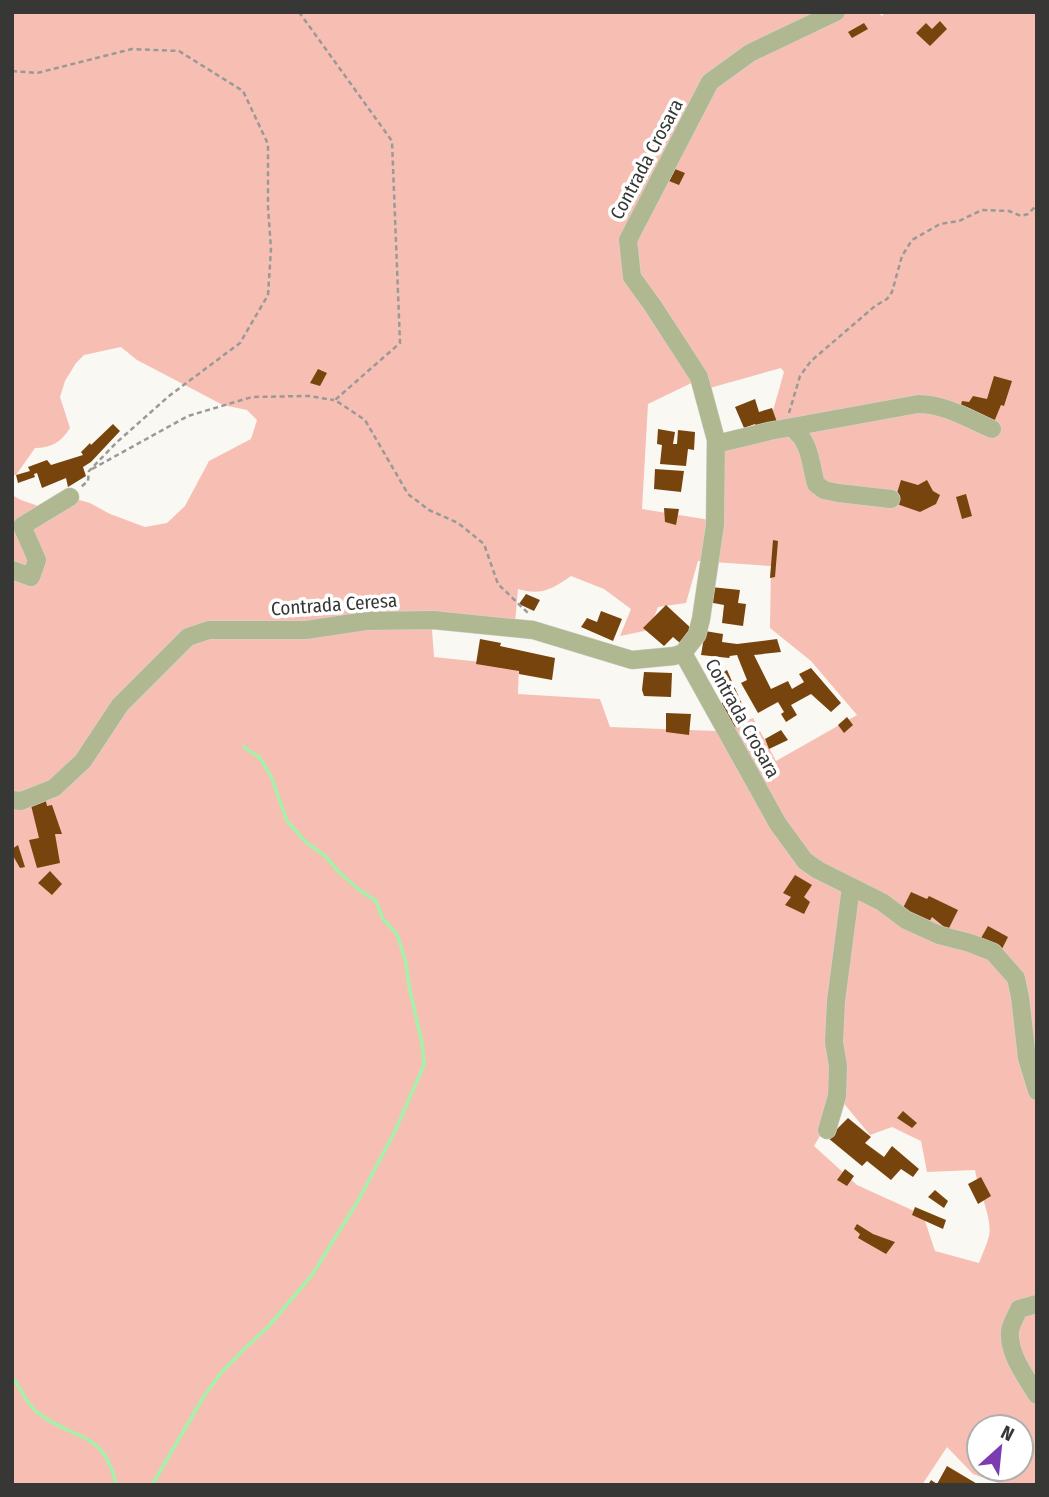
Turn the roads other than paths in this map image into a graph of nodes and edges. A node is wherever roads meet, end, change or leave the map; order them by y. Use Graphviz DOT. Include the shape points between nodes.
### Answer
graph roads {
  1 [pos="836,12"];
  2 [pos="788,429"];
  3 [pos="992,429"];
  4 [pos="716,444"];
  5 [pos="70,497"];
  6 [pos="891,499"];
  7 [pos="12,570"];
  8 [pos="683,653"];
  9 [pos="12,800"];
  10 [pos="851,887"];
  11 [pos="1037,1091"];
  12 [pos="827,1130"];
  13 [pos="1037,1304"];
  14 [pos="1037,1395"];
  1 -- 4 [label="street, Contrada Crosara" via="750,53 710,82 628,240 632,277 699,376"];
  2 -- 3 [label="street" via="930,404"];
  2 -- 4 [label="street"];
  2 -- 6 [label="street" via="801,435 808,447 816,484 838,493"];
  4 -- 8 [label="street, Contrada Crosara" via="715,525 701,619 697,635"];
  5 -- 7 [label="street" via="22,526 37,560 31,577"];
  8 -- 9 [label="street, Contrada Ceresa" via="632,660 533,629 433,620 366,621 306,631 209,630 188,637 120,705 83,761 54,788"];
  8 -- 10 [label="street, Contrada Crosara" via="796,851"];
  10 -- 11 [label="street, Contrada Crosara" via="920,927 996,954 1016,978 1027,1058"];
  10 -- 12 [label="street" via="836,1001 837,1097"];
  13 -- 14 [label="street" via="1019,1309 1010,1330 1019,1365"];
}
